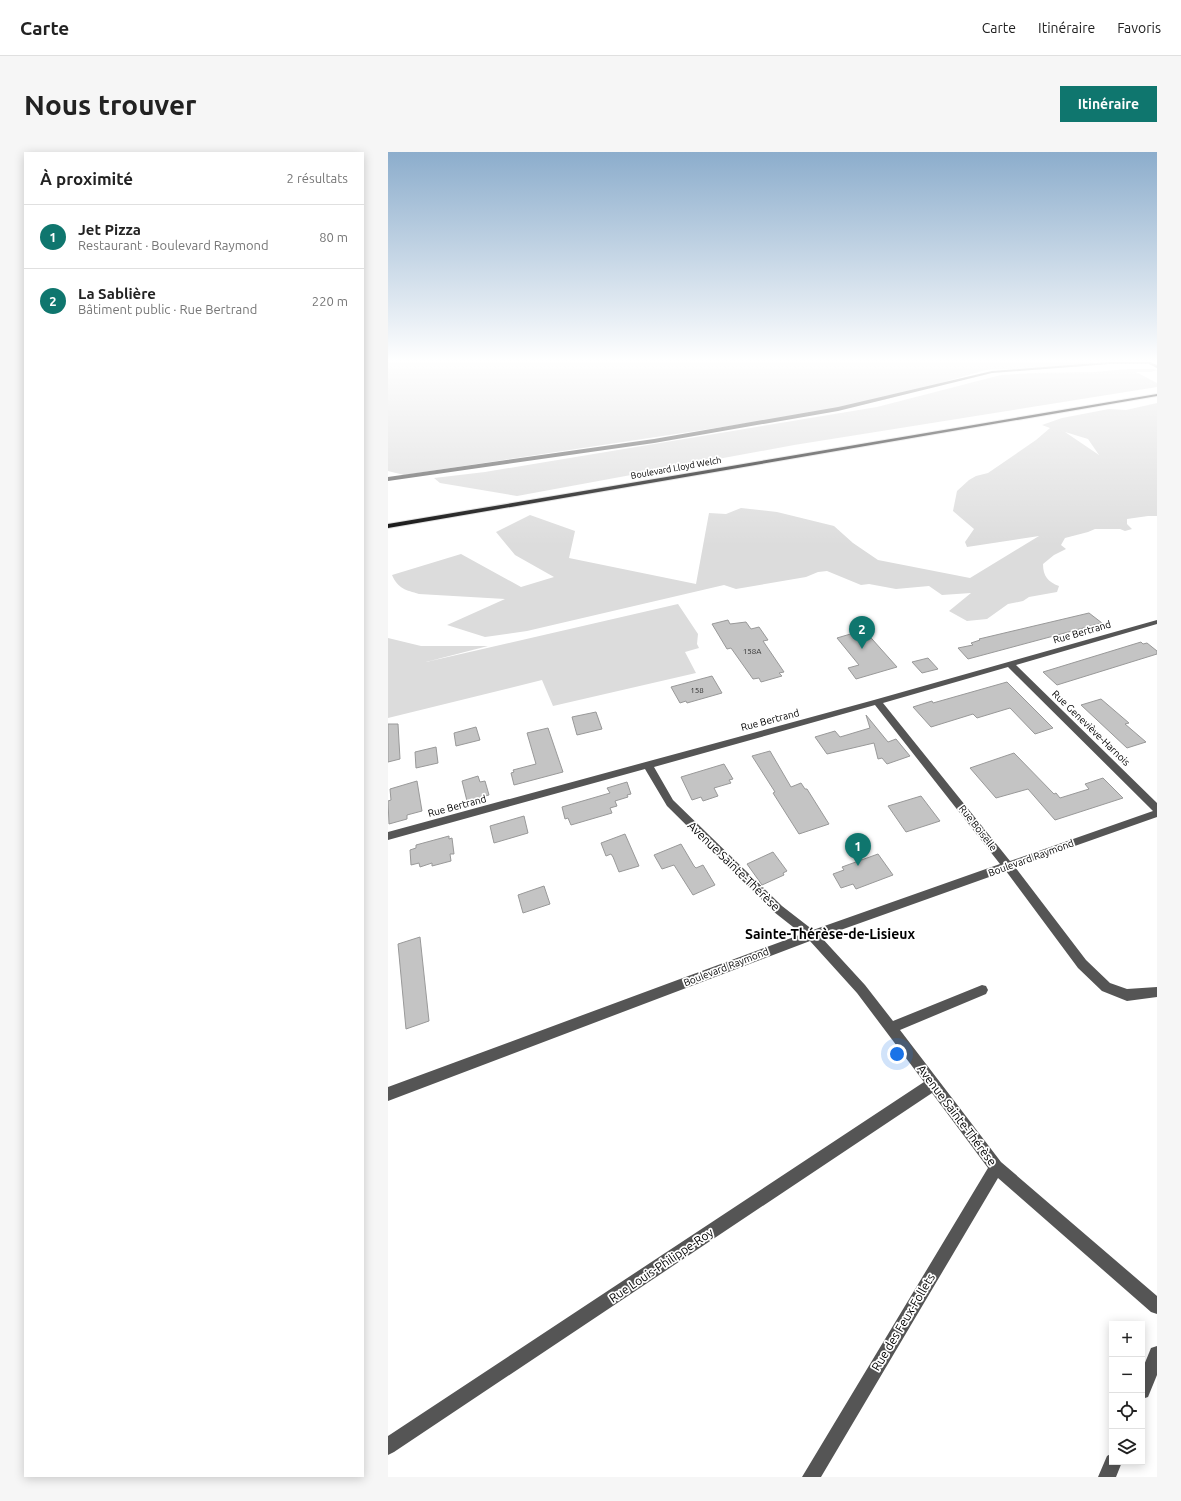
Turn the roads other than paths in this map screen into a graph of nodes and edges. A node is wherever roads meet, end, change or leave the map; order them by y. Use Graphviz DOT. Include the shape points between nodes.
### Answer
graph roads {
  1 [pos="766,422"];
  2 [pos="999,422"];
  3 [pos="388,479"];
  4 [pos="388,526"];
  5 [pos="1157,622"];
  6 [pos="1010,664"];
  7 [pos="877,702"];
  8 [pos="648,765"];
  9 [pos="1157,809"];
  10 [pos="1157,813"];
  11 [pos="388,836"];
  12 [pos="1008,866"];
  13 [pos="812,935"];
  14 [pos="982,990"];
  15 [pos="1157,992"];
  16 [pos="890,1028"];
  17 [pos="933,1084"];
  18 [pos="388,1094"];
  19 [pos="996,1167"];
  20 [pos="1157,1306"];
  21 [pos="1157,1354"];
  22 [pos="1145,1384"];
  23 [pos="388,1446"];
  24 [pos="1112,1465"];
  25 [pos="811,1477"];
  26 [pos="1107,1477"];
  1 -- 3 [label="street" via="646,442"];
  2 -- 4 [label="main road, Boulevard Lloyd Welch"];
  5 -- 6 [label="street, Rue Bertrand"];
  6 -- 7 [label="street, Rue Bertrand"];
  6 -- 9 [label="street, Rue Geneviève-Harnois"];
  7 -- 8 [label="street, Rue Bertrand"];
  7 -- 12 [label="street, Rue Boiselle"];
  8 -- 11 [label="street, Rue Bertrand"];
  8 -- 13 [label="street, Avenue Sainte-Thérèse" via="670,803 686,820 778,909"];
  10 -- 12 [label="street, Boulevard Raymond"];
  12 -- 13 [label="street, Boulevard Raymond"];
  12 -- 15 [label="street, Rue Boiselle" via="1082,964 1106,987 1126,995"];
  13 -- 16 [label="street, Avenue Sainte-Thérèse" via="861,989"];
  13 -- 18 [label="street, Boulevard Raymond"];
  14 -- 16 [label="street"];
  16 -- 17 [label="street, Avenue Sainte-Thérèse"];
  17 -- 19 [label="street, Avenue Sainte-Thérèse"];
  17 -- 23 [label="street, Rue Louis-Philippe-Roy"];
  19 -- 20 [label="street, Avenue Sainte-Thérèse"];
  19 -- 25 [label="street, Rue des Feux-Follets"];
  21 -- 22 [label="street"];
  24 -- 26 [label="street"];
}
